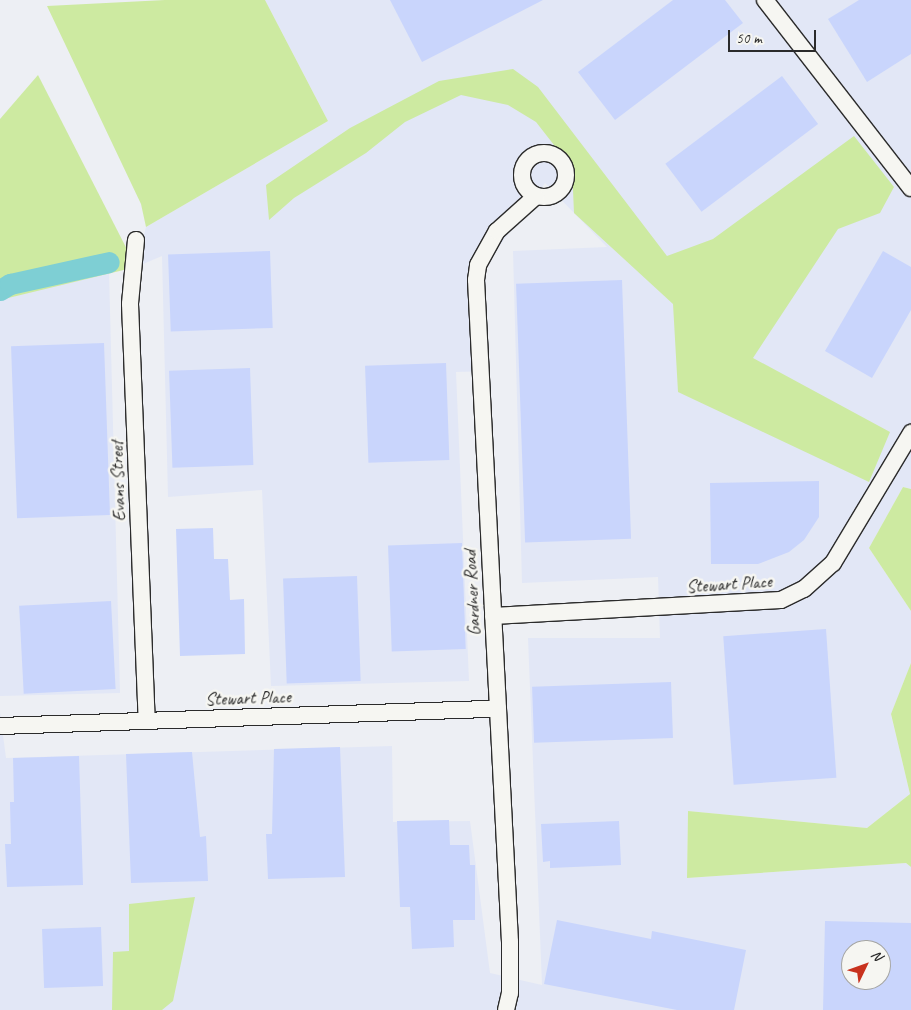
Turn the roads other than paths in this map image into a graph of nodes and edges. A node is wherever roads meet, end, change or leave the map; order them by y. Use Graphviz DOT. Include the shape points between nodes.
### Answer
graph roads {
  1 [pos="764,0"];
  2 [pos="911,188"];
  3 [pos="536,196"];
  4 [pos="136,240"];
  5 [pos="911,433"];
  6 [pos="493,616"];
  7 [pos="498,709"];
  8 [pos="147,721"];
  9 [pos="0,726"];
  10 [pos="506,1010"];
  1 -- 2 [label="street"];
  3 -- 6 [label="street, Gardner Road" via="497,231 478,265 476,280"];
  4 -- 8 [label="street, Evans Street" via="130,304"];
  5 -- 6 [label="street, Stewart Place" via="833,563 804,589 781,600"];
  6 -- 7 [label="street, Gardner Road"];
  7 -- 8 [label="street, Stewart Place"];
  7 -- 10 [label="street, Gardner Road" via="510,942 510,993"];
  8 -- 9 [label="street, Stewart Place"];
}
